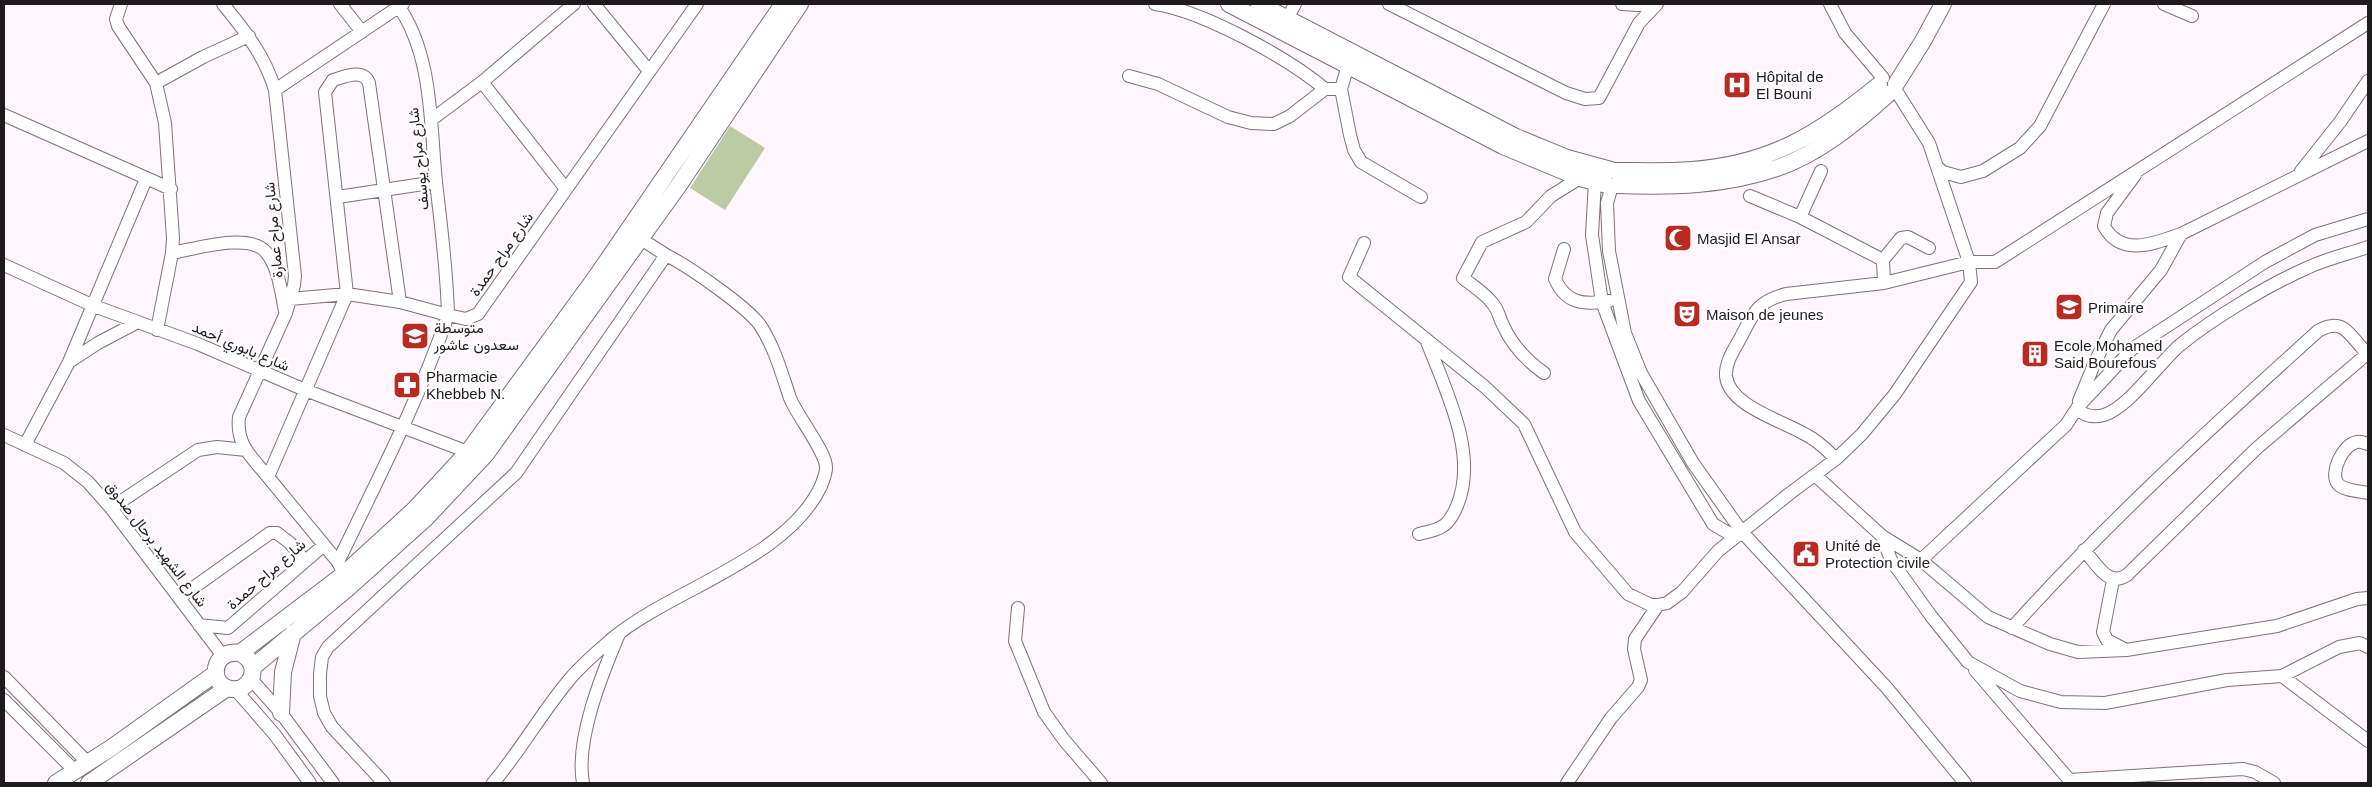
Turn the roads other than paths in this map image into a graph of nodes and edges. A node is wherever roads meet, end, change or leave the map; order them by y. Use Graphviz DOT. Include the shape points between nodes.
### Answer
graph roads {
  1 [pos="121,4"];
  2 [pos="224,4"];
  3 [pos="340,4"];
  4 [pos="574,4"];
  5 [pos="594,4"];
  6 [pos="697,4"];
  7 [pos="783,4"];
  8 [pos="800,4"];
  9 [pos="1155,4"];
  10 [pos="1229,4"];
  11 [pos="1259,4"];
  12 [pos="1295,4"];
  13 [pos="1389,4"];
  14 [pos="1622,4"];
  15 [pos="1830,4"];
  16 [pos="1931,4"];
  17 [pos="1943,4"];
  18 [pos="2104,4"];
  19 [pos="2164,4"];
  20 [pos="400,5"];
  21 [pos="1656,5"];
  22 [pos="2192,16"];
  23 [pos="1287,19"];
  24 [pos="2368,23"];
  25 [pos="362,32"];
  26 [pos="249,36"];
  27 [pos="1348,65"];
  28 [pos="649,71"];
  29 [pos="1129,76"];
  30 [pos="2368,81"];
  31 [pos="482,82"];
  32 [pos="156,83"];
  33 [pos="1888,84"];
  34 [pos="275,90"];
  35 [pos="1325,90"];
  36 [pos="1341,90"];
  37 [pos="4,114"];
  38 [pos="431,120"];
  39 [pos="2368,141"];
  40 [pos="1937,167"];
  41 [pos="2140,169"];
  42 [pos="1821,170"];
  43 [pos="2298,174"];
  44 [pos="1961,177"];
  45 [pos="146,179"];
  46 [pos="1605,179"];
  47 [pos="436,182"];
  48 [pos="171,189"];
  49 [pos="566,189"];
  50 [pos="386,190"];
  51 [pos="1750,196"];
  52 [pos="1946,196"];
  53 [pos="338,197"];
  54 [pos="1421,197"];
  55 [pos="1800,217"];
  56 [pos="2368,219"];
  57 [pos="2181,234"];
  58 [pos="641,239"];
  59 [pos="1364,243"];
  60 [pos="2368,247"];
  61 [pos="1929,248"];
  62 [pos="1564,249"];
  63 [pos="172,252"];
  64 [pos="666,255"];
  65 [pos="1883,260"];
  66 [pos="1969,262"];
  67 [pos="4,265"];
  68 [pos="1884,283"];
  69 [pos="348,294"];
  70 [pos="290,299"];
  71 [pos="1619,300"];
  72 [pos="400,302"];
  73 [pos="1602,302"];
  74 [pos="94,306"];
  75 [pos="286,313"];
  76 [pos="448,315"];
  77 [pos="136,323"];
  78 [pos="157,330"];
  79 [pos="1426,338"];
  80 [pos="2368,354"];
  81 [pos="70,362"];
  82 [pos="258,370"];
  83 [pos="1544,373"];
  84 [pos="305,390"];
  85 [pos="2077,408"];
  86 [pos="402,426"];
  87 [pos="4,435"];
  88 [pos="2368,444"];
  89 [pos="26,445"];
  90 [pos="246,450"];
  91 [pos="468,452"];
  92 [pos="1836,459"];
  93 [pos="1816,476"];
  94 [pos="268,477"];
  95 [pos="2368,493"];
  96 [pos="111,508"];
  97 [pos="1713,524"];
  98 [pos="1419,534"];
  99 [pos="1739,534"];
  100 [pos="1882,536"];
  101 [pos="324,545"];
  102 [pos="2084,550"];
  103 [pos="1718,551"];
  104 [pos="1920,560"];
  105 [pos="305,561"];
  106 [pos="341,569"];
  107 [pos="2113,580"];
  108 [pos="179,598"];
  109 [pos="2368,598"];
  110 [pos="1658,605"];
  111 [pos="1018,608"];
  112 [pos="199,626"];
  113 [pos="2012,628"];
  114 [pos="293,633"];
  115 [pos="619,633"];
  116 [pos="2368,647"];
  117 [pos="2126,650"];
  118 [pos="240,653"];
  119 [pos="222,656"];
  120 [pos="1968,662"];
  121 [pos="216,673"];
  122 [pos="252,673"];
  123 [pos="2282,676"];
  124 [pos="4,677"];
  125 [pos="232,689"];
  126 [pos="4,700"];
  127 [pos="281,713"];
  128 [pos="2368,741"];
  129 [pos="81,766"];
  130 [pos="2071,782"];
  131 [pos="56,783"];
  132 [pos="89,783"];
  133 [pos="310,783"];
  134 [pos="333,783"];
  135 [pos="384,783"];
  136 [pos="493,783"];
  137 [pos="583,783"];
  138 [pos="1101,783"];
  139 [pos="1567,783"];
  140 [pos="1965,783"];
  141 [pos="2274,783"];
  1 -- 32 [label="street" via="116,19 118,26"];
  2 -- 26 [label="street, شارع مراح عمارة"];
  3 -- 25 [label="street"];
  4 -- 31 [label="street"];
  5 -- 28 [label="street"];
  6 -- 28 [label="street, شارع مراح حمدة"];
  7 -- 91 [label="main road" via="596,277"];
  8 -- 58 [label="main road"];
  9 -- 35 [label="street" via="1175,7 1216,24 1304,72"];
  10 -- 27 [label="main road"];
  11 -- 23 [label="main road"];
  12 -- 23 [label="street"];
  13 -- 21 [label="street" via="1507,65 1585,99 1599,98 1639,23"];
  14 -- 21 [label="street"];
  15 -- 33 [label="street" via="1845,33"];
  16 -- 33 [label="main road"];
  17 -- 33 [label="main road" via="1924,41"];
  18 -- 44 [label="street" via="2040,126 2020,148 2005,158 1983,171"];
  19 -- 22 [label="street"];
  20 -- 25 [label="street"];
  20 -- 38 [label="street, شارع مراح يوسف" via="420,54"];
  23 -- 46 [label="main road"];
  24 -- 41 [label="street"];
  25 -- 34 [label="street"];
  26 -- 32 [label="street"];
  26 -- 34 [label="street, شارع مراح عمارة" via="266,65"];
  27 -- 36 [label="street"];
  27 -- 46 [label="main road" via="1503,146"];
  28 -- 49 [label="street, شارع مراح حمدة"];
  29 -- 35 [label="street" via="1158,84 1228,117 1251,123 1274,124"];
  30 -- 43 [label="street"];
  31 -- 38 [label="street"];
  31 -- 49 [label="street"];
  32 -- 48 [label="street" via="165,123"];
  33 -- 40 [label="street" via="1907,105 1929,142"];
  33 -- 46 [label="main road" via="1809,137 1783,150 1732,165"];
  34 -- 70 [label="street, شارع مراح عمارة" via="295,276"];
  35 -- 36 [label="street"];
  36 -- 54 [label="street" via="1350,136 1361,162"];
  37 -- 45 [label="street"];
  38 -- 47 [label="street, شارع مراح يوسف"];
  39 -- 43 [label="street"];
  40 -- 44 [label="street"];
  40 -- 52 [label="street"];
  41 -- 57 [label="street" via="2107,213 2104,226 2109,236 2124,244 2144,247"];
  41 -- 66 [label="street" via="1995,262"];
  42 -- 55 [label="street"];
  43 -- 57 [label="street"];
  44 -- 52 [label="street"];
  45 -- 48 [label="street"];
  45 -- 74 [label="street"];
  46 -- 71 [label="street" via="1609,251"];
  46 -- 73 [label="street" via="1592,235"];
  46 -- 83 [label="street" via="1551,196 1526,222 1482,242 1463,278 1493,303 1516,347 1527,361"];
  47 -- 50 [label="street"];
  47 -- 76 [label="street, شارع مراح يوسف" via="448,277"];
  48 -- 63 [label="street"];
  49 -- 76 [label="street, شارع مراح حمدة" via="478,314 466,319"];
  50 -- 53 [label="street"];
  50 -- 53 [label="street" via="370,83 357,74 333,80 325,92"];
  50 -- 72 [label="street"];
  51 -- 55 [label="street"];
  52 -- 66 [label="street"];
  53 -- 69 [label="street"];
  55 -- 65 [label="street"];
  56 -- 85 [label="street" via="2315,235 2205,300 2132,349"];
  57 -- 85 [label="street" via="2161,270 2111,330"];
  58 -- 64 [label="street"];
  58 -- 114 [label="main road" via="486,454 426,518"];
  59 -- 79 [label="street" via="1348,277"];
  60 -- 85 [label="street" via="2308,267 2223,316 2180,345 2129,398 2106,415 2093,417"];
  61 -- 65 [label="street" via="1908,237 1901,238"];
  62 -- 73 [label="street" via="1555,279 1561,293 1578,302"];
  63 -- 75 [label="street" via="236,242 256,245 272,262"];
  63 -- 78 [label="street"];
  64 -- 115 [label="street" via="749,313 759,324 793,406 827,467 814,500 772,541 712,580"];
  64 -- 135 [label="street" via="516,473 328,647 322,657 320,696 324,713 332,727"];
  65 -- 68 [label="street"];
  66 -- 68 [label="street"];
  66 -- 92 [label="street" via="1971,282 1895,394"];
  67 -- 74 [label="street, شارع بابوري أحمد"];
  68 -- 92 [label="street" via="1772,297 1753,313 1727,365 1730,390 1740,401 1814,439"];
  69 -- 70 [label="street, شارع مراح حمدة"];
  69 -- 72 [label="street, شارع مراح حمدة"];
  69 -- 84 [label="street"];
  70 -- 75 [label="street, شارع مراح عمارة"];
  71 -- 73 [label="street"];
  71 -- 99 [label="street" via="1625,333 1642,373 1693,463"];
  72 -- 76 [label="street, شارع مراح حمدة"];
  73 -- 97 [label="street" via="1639,401"];
  74 -- 77 [label="street, شارع بابوري أحمد"];
  74 -- 81 [label="street"];
  75 -- 82 [label="street, شارع مراح عمارة"];
  76 -- 86 [label="street" via="438,347"];
  77 -- 78 [label="street, شارع بابوري أحمد"];
  77 -- 81 [label="street"];
  78 -- 82 [label="street, شارع بابوري أحمد"];
  79 -- 98 [label="street" via="1456,418 1466,468 1463,494 1454,514 1443,527"];
  79 -- 110 [label="street" via="1524,424 1575,532 1628,594"];
  80 -- 102 [label="street" via="2342,327 2329,324 2318,331"];
  80 -- 107 [label="street" via="2257,448 2127,576"];
  81 -- 89 [label="street"];
  82 -- 84 [label="street, شارع بابوري أحمد"];
  82 -- 90 [label="street, شارع مراح عمارة" via="237,430"];
  84 -- 86 [label="street, شارع بابوري أحمد"];
  84 -- 94 [label="street"];
  85 -- 104 [label="street" via="2066,425"];
  86 -- 91 [label="street, شارع بابوري أحمد"];
  86 -- 106 [label="street"];
  87 -- 89 [label="street, شارع الشهيد برحال صدوق"];
  88 -- 95 [label="street" via="2348,445 2342,452 2336,479 2345,488"];
  89 -- 96 [label="street, شارع الشهيد برحال صدوق" via="64,463 88,482"];
  90 -- 94 [label="street, شارع مراح عمارة"];
  90 -- 96 [label="street" via="217,447 198,450"];
  91 -- 106 [label="main road" via="415,509"];
  92 -- 93 [label="street"];
  93 -- 99 [label="street"];
  93 -- 100 [label="street"];
  94 -- 101 [label="street, شارع مراح عمارة"];
  96 -- 108 [label="street, شارع الشهيد برحال صدوق"];
  97 -- 99 [label="street"];
  97 -- 103 [label="street"];
  99 -- 103 [label="street"];
  99 -- 140 [label="street" via="1887,688"];
  100 -- 104 [label="street"];
  100 -- 120 [label="street" via="1892,560"];
  101 -- 105 [label="street, شارع مراح حمدة"];
  101 -- 106 [label="street, شارع مراح عمارة"];
  102 -- 107 [label="street"];
  102 -- 113 [label="street"];
  103 -- 110 [label="street" via="1682,592 1667,603"];
  104 -- 113 [label="street" via="1988,618"];
  105 -- 108 [label="street" via="284,538 270,533"];
  105 -- 112 [label="street, شارع مراح حمدة" via="228,628"];
  106 -- 118 [label="main road"];
  107 -- 117 [label="street" via="2104,632 2107,640"];
  108 -- 112 [label="street, شارع الشهيد برحال صدوق"];
  109 -- 117 [label="street" via="2277,626"];
  110 -- 139 [label="street" via="1635,639 1641,680 1638,687 1611,718"];
  111 -- 138 [label="street" via="1015,641 1044,712"];
  112 -- 119 [label="street, شارع الشهيد برحال صدوق"];
  113 -- 117 [label="street" via="2078,652"];
  114 -- 122 [label="main road"];
  114 -- 127 [label="main road" via="283,672"];
  115 -- 136 [label="street" via="569,680"];
  115 -- 137 [label="street" via="594,700 582,760"];
  116 -- 123 [label="street" via="2360,644 2339,647"];
  118 -- 119 [label="main road"];
  118 -- 122 [label="main road" via="250,661"];
  119 -- 121 [label="main road"];
  120 -- 123 [label="street" via="2020,691 2061,702 2104,703 2227,680"];
  120 -- 130 [label="street"];
  121 -- 125 [label="main road" via="219,682"];
  121 -- 129 [label="main road"];
  122 -- 125 [label="main road" via="242,688"];
  122 -- 127 [label="street"];
  123 -- 128 [label="street"];
  124 -- 129 [label="street"];
  125 -- 132 [label="main road"];
  125 -- 133 [label="street" via="275,735"];
  126 -- 129 [label="street"];
  127 -- 134 [label="street"];
  129 -- 131 [label="main road"];
  130 -- 141 [label="street" via="2242,769"];
}
